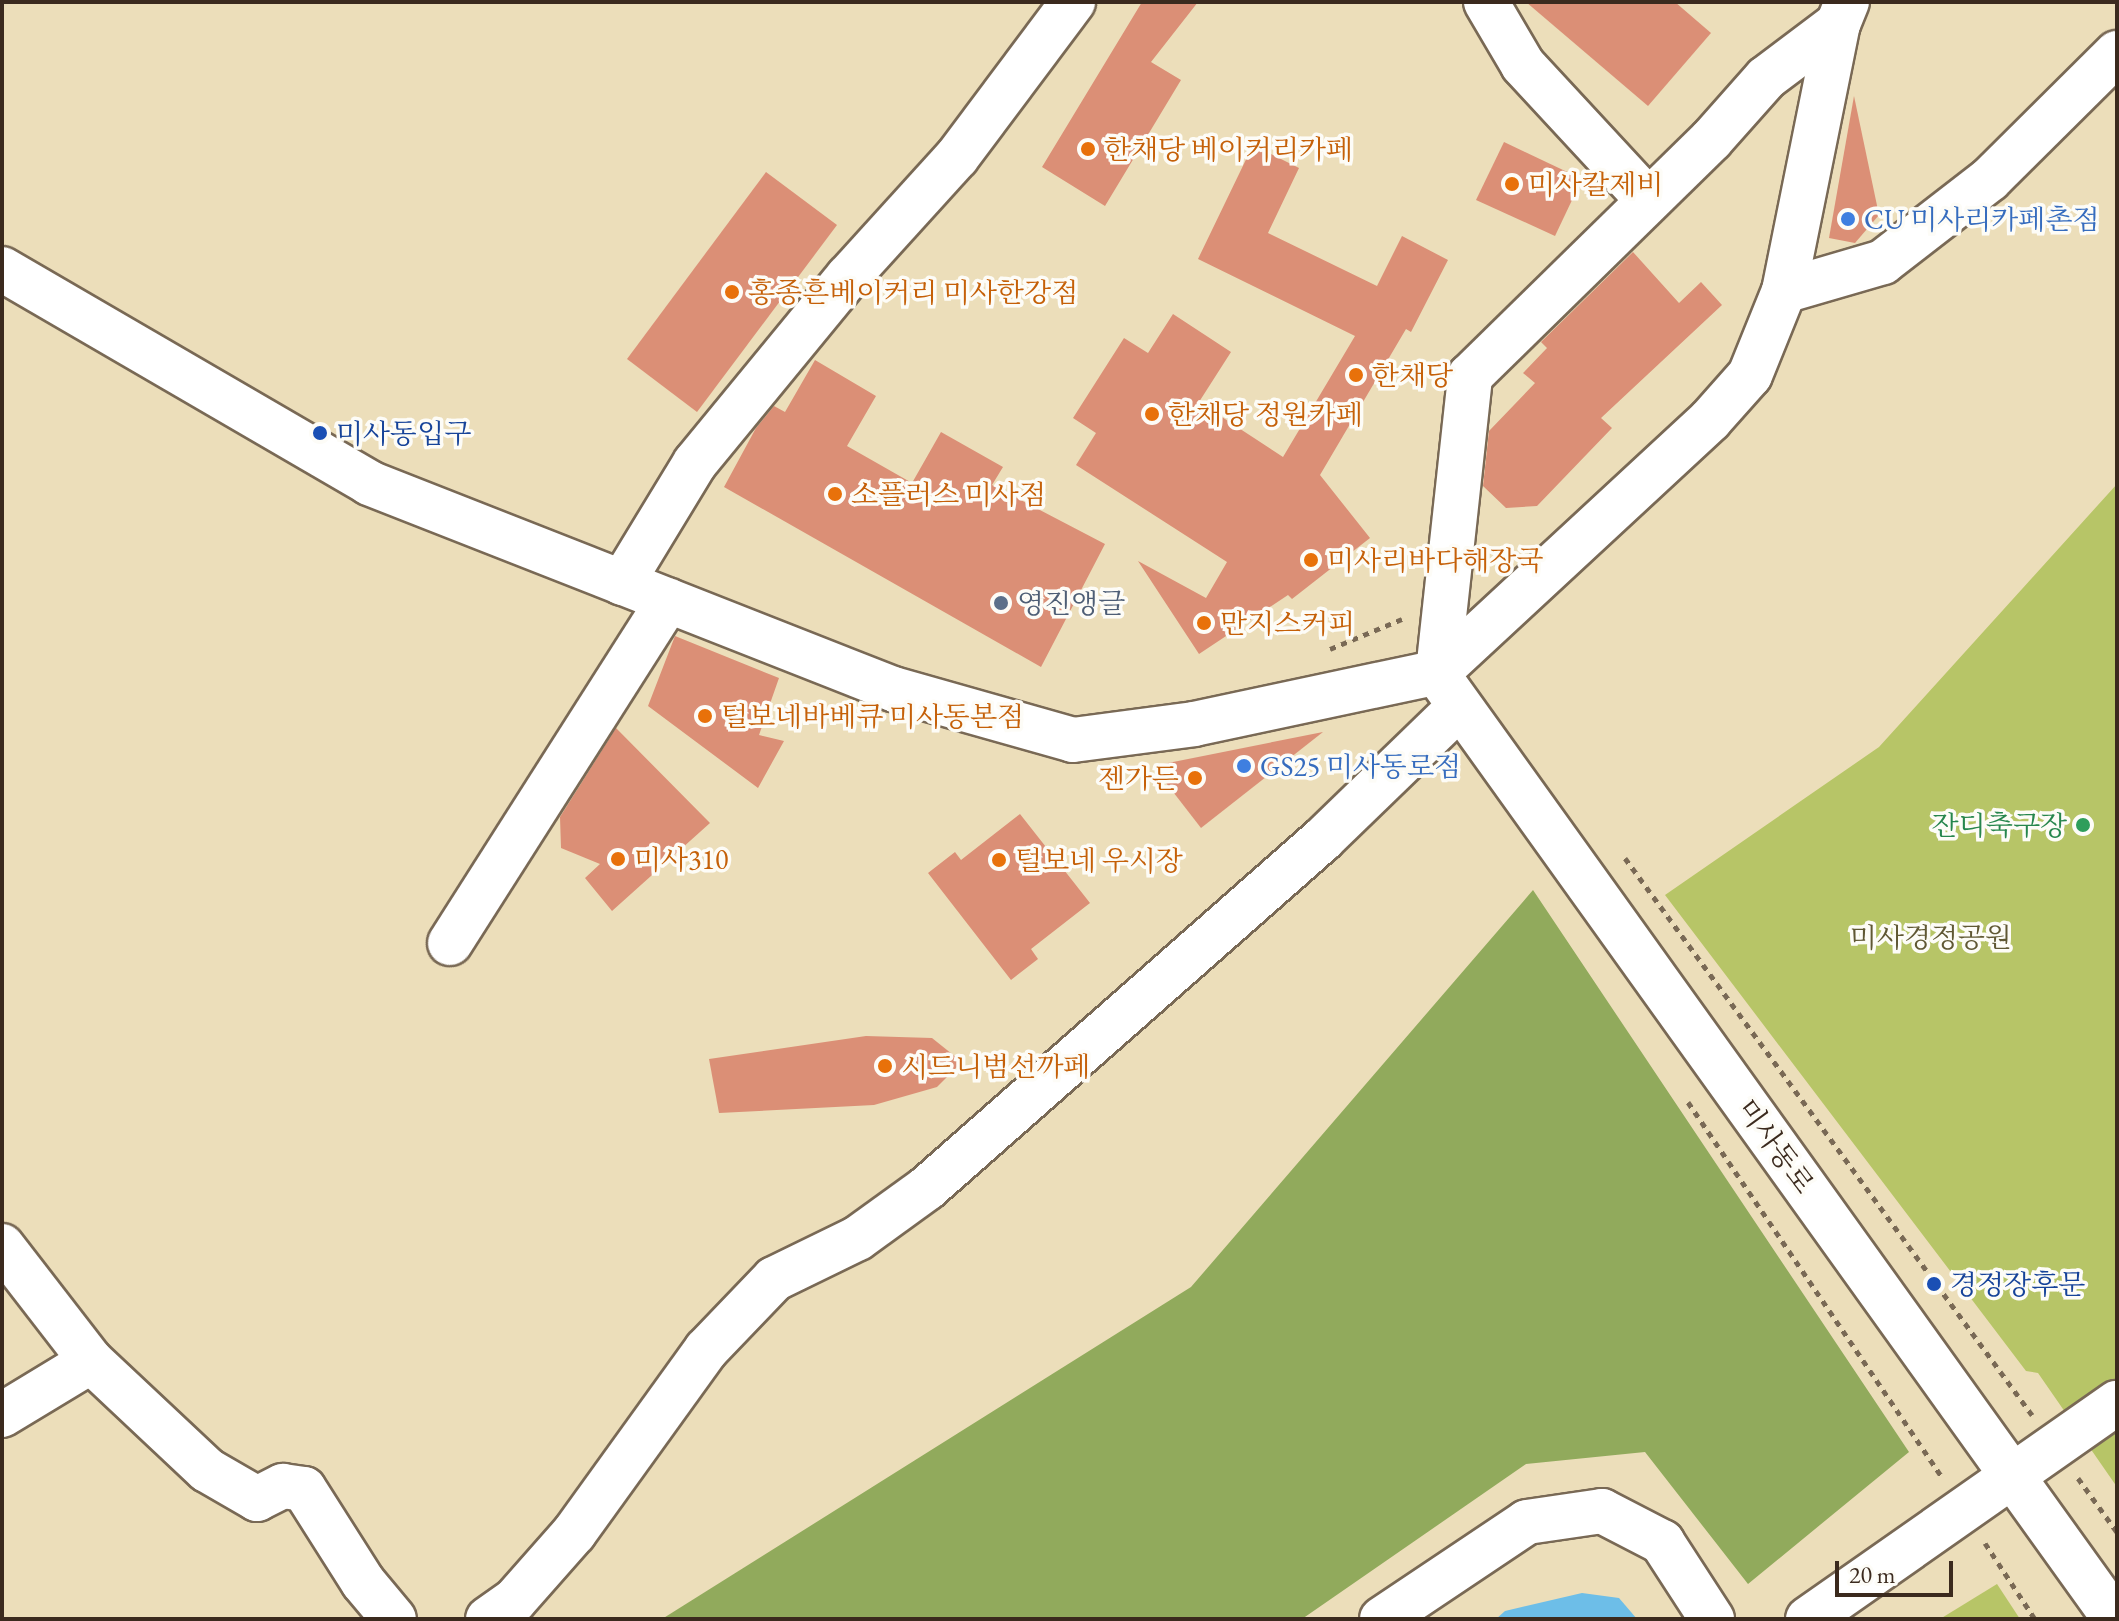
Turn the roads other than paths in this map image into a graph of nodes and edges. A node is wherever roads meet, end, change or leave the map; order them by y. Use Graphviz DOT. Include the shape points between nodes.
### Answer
graph roads {
  1 [pos="1073,2"];
  2 [pos="1486,2"];
  3 [pos="1842,13"];
  4 [pos="2117,53"];
  5 [pos="1648,200"];
  6 [pos="2,269"];
  7 [pos="1784,291"];
  8 [pos="622,583"];
  9 [pos="668,601"];
  10 [pos="1448,690"];
  11 [pos="450,943"];
  12 [pos="2,1246"];
  13 [pos="91,1361"];
  14 [pos="2117,1403"];
  15 [pos="2,1415"];
  16 [pos="2015,1476"];
  17 [pos="394,1619"];
  18 [pos="488,1619"];
  19 [pos="1382,1619"];
  20 [pos="1712,1619"];
  21 [pos="1808,1619"];
  22 [pos="2115,1619"];
  1 -- 8 [label="street" via="957,157 848,277 695,463"];
  2 -- 5 [label="street" via="1523,65"];
  3 -- 5 [label="street" via="1766,78"];
  3 -- 7 [label="street"];
  4 -- 7 [label="street" via="1990,179 1883,262"];
  5 -- 10 [label="street" via="1470,376"];
  6 -- 8 [label="street" via="369,483"];
  7 -- 10 [label="street" via="1750,375"];
  8 -- 9 [label="street"];
  9 -- 10 [label="street" via="893,689 1073,740"];
  9 -- 11 [label="street"];
  10 -- 16 [label="street, 미사동로"];
  10 -- 18 [label="street" via="1323,839 927,1188 858,1238 774,1279 706,1350 574,1533 514,1601"];
  12 -- 13 [label="street"];
  13 -- 15 [label="street"];
  13 -- 17 [label="street" via="207,1470 243,1492 257,1499 283,1486 304,1489 363,1582"];
  14 -- 16 [label="street"];
  16 -- 21 [label="street"];
  16 -- 22 [label="street, 미사동로"];
  19 -- 20 [label="street" via="1527,1522 1602,1511 1662,1542"];
}
